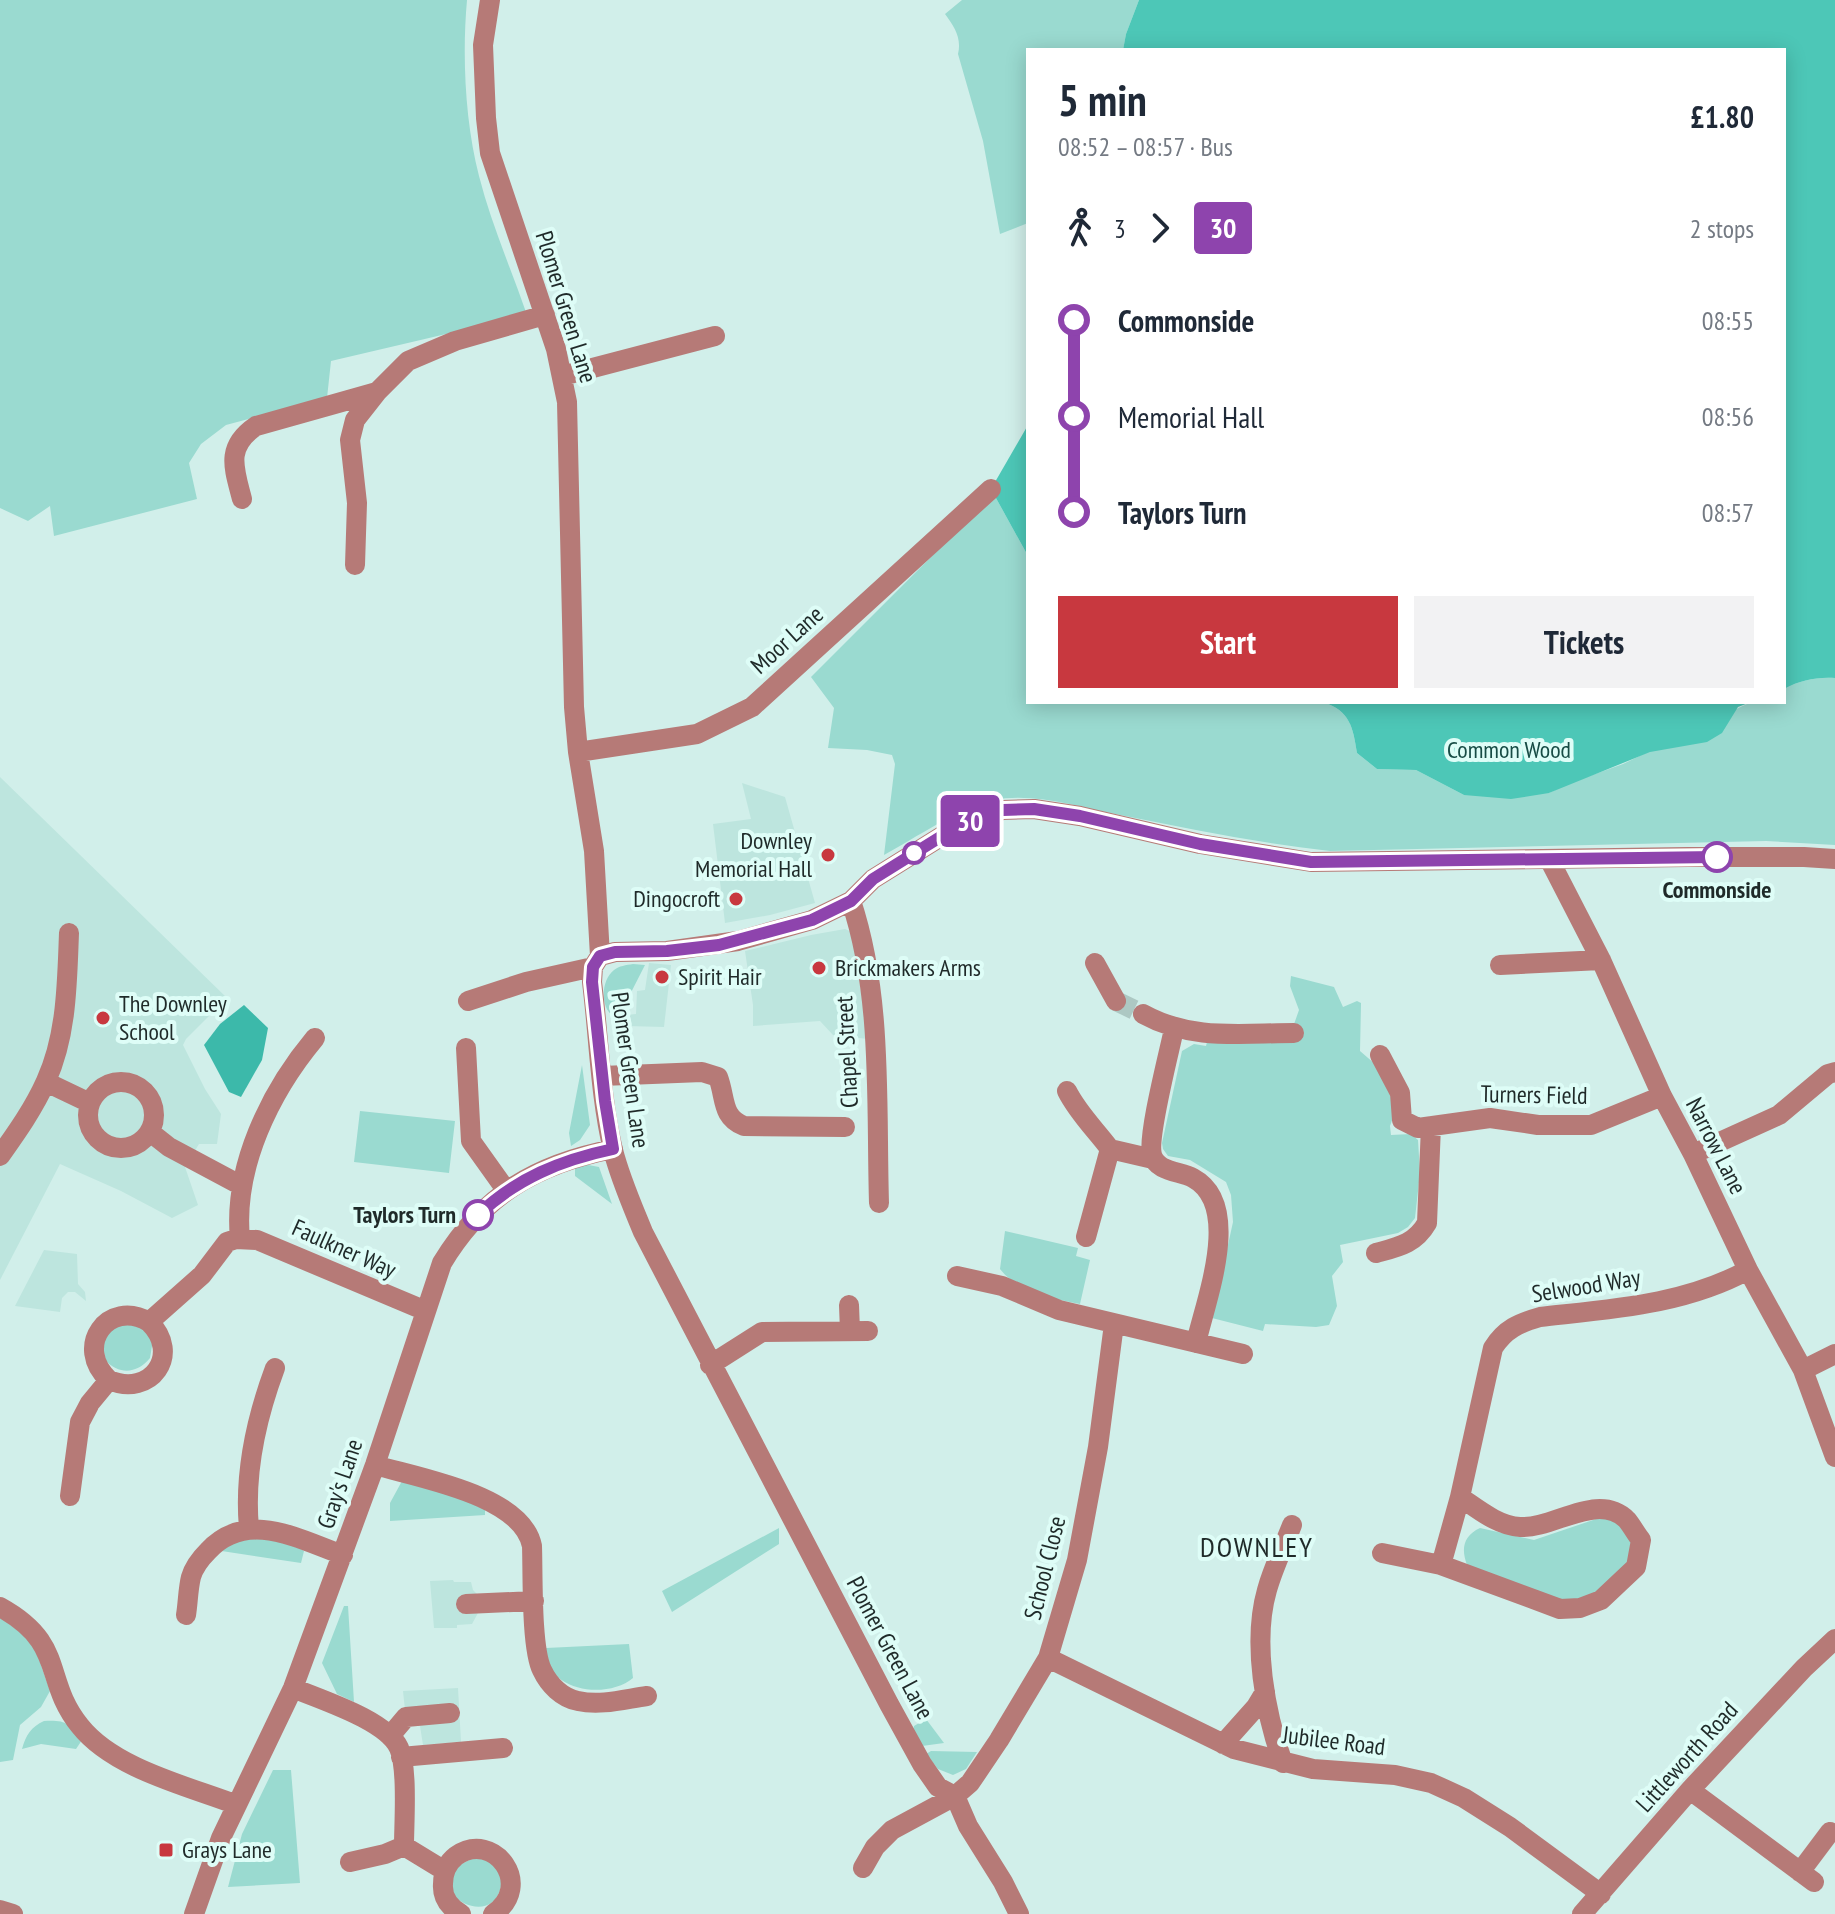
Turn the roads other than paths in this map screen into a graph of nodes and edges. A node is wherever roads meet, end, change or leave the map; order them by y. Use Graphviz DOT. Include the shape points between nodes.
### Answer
graph roads {
  1 [pos="490,0"];
  2 [pos="545,315"];
  3 [pos="715,336"];
  4 [pos="562,376"];
  5 [pos="377,392"];
  6 [pos="991,489"];
  7 [pos="242,499"];
  8 [pos="355,565"];
  9 [pos="578,752"];
  10 [pos="1549,859"];
  11 [pos="1835,859"];
  12 [pos="851,901"];
  13 [pos="69,933"];
  14 [pos="1601,960"];
  15 [pos="596,962"];
  16 [pos="1095,963"];
  17 [pos="1500,965"];
  18 [pos="468,1001"];
  19 [pos="1116,1001"];
  20 [pos="1145,1016"];
  21 [pos="1174,1029"];
  22 [pos="1294,1033"];
  23 [pos="315,1038"];
  24 [pos="466,1048"];
  25 [pos="1380,1055"];
  26 [pos="1835,1072"];
  27 [pos="602,1076"];
  28 [pos="46,1082"];
  29 [pos="1067,1091"];
  30 [pos="1662,1096"];
  31 [pos="90,1103"];
  32 [pos="1431,1126"];
  33 [pos="845,1127"];
  34 [pos="150,1132"];
  35 [pos="613,1149"];
  36 [pos="1110,1149"];
  37 [pos="1693,1154"];
  38 [pos="0,1156"];
  39 [pos="1153,1159"];
  40 [pos="242,1186"];
  41 [pos="506,1190"];
  42 [pos="879,1203"];
  43 [pos="1086,1237"];
  44 [pos="240,1239"];
  45 [pos="1376,1253"];
  46 [pos="1748,1270"];
  47 [pos="957,1276"];
  48 [pos="849,1305"];
  49 [pos="426,1311"];
  50 [pos="149,1322"];
  51 [pos="1114,1324"];
  52 [pos="1196,1343"];
  53 [pos="1243,1354"];
  54 [pos="1835,1354"];
  55 [pos="710,1365"];
  56 [pos="275,1368"];
  57 [pos="1803,1370"];
  58 [pos="109,1380"];
  59 [pos="1835,1457"];
  60 [pos="375,1465"];
  61 [pos="70,1496"];
  62 [pos="1460,1497"];
  63 [pos="1292,1525"];
  64 [pos="249,1528"];
  65 [pos="1382,1553"];
  66 [pos="343,1555"];
  67 [pos="1441,1565"];
  68 [pos="534,1601"];
  69 [pos="466,1604"];
  70 [pos="0,1607"];
  71 [pos="186,1615"];
  72 [pos="1835,1639"];
  73 [pos="1048,1658"];
  74 [pos="293,1688"];
  75 [pos="1265,1692"];
  76 [pos="647,1696"];
  77 [pos="450,1713"];
  78 [pos="390,1736"];
  79 [pos="1223,1744"];
  80 [pos="503,1748"];
  81 [pos="401,1757"];
  82 [pos="1283,1763"];
  83 [pos="1690,1790"];
  84 [pos="955,1796"];
  85 [pos="237,1805"];
  86 [pos="1830,1832"];
  87 [pos="404,1846"];
  88 [pos="350,1862"];
  89 [pos="863,1868"];
  90 [pos="445,1871"];
  91 [pos="1601,1894"];
  92 [pos="0,1910"];
  93 [pos="13,1914"];
  94 [pos="194,1914"];
  95 [pos="461,1914"];
  96 [pos="493,1914"];
  97 [pos="1019,1914"];
  98 [pos="1582,1914"];
  1 -- 2 [label="street, Plomer Green Lane" via="483,45 490,153"];
  2 -- 4 [label="street, Plomer Green Lane"];
  2 -- 5 [label="street" via="408,361"];
  3 -- 4 [label="street"];
  4 -- 9 [label="street, Plomer Green Lane" via="571,474"];
  5 -- 7 [label="street" via="247,432 233,464"];
  5 -- 8 [label="street" via="355,420 350,440 357,503"];
  6 -- 9 [label="street, Moor Lane" via="752,707 697,734"];
  9 -- 15 [label="street, Plomer Green Lane" via="594,851"];
  10 -- 11 [label="street"];
  10 -- 12 [label="street" via="1311,862 1200,844 1080,816 1003,810 958,826 873,879"];
  10 -- 14 [label="street, Narrow Lane"];
  12 -- 15 [label="street" via="812,920 738,941 615,952"];
  12 -- 42 [label="street, Chapel Street" via="863,936 870,989"];
  13 -- 28 [label="street" via="65,1009"];
  14 -- 17 [label="street"];
  14 -- 30 [label="street, Narrow Lane"];
  15 -- 18 [label="street"];
  15 -- 27 [label="street, Plomer Green Lane" via="592,982"];
  16 -- 19 [label="street"];
  20 -- 21 [label="street"];
  21 -- 22 [label="street" via="1206,1035"];
  21 -- 39 [label="street" via="1152,1134"];
  23 -- 40 [label="street" via="279,1087"];
  24 -- 41 [label="street" via="471,1141"];
  25 -- 32 [label="street, Turners Field" via="1400,1093 1402,1120 1418,1128"];
  26 -- 37 [label="street" via="1779,1115"];
  27 -- 33 [label="street" via="702,1072 718,1077 732,1121 744,1126"];
  27 -- 35 [label="street, Plomer Green Lane"];
  28 -- 31 [label="street"];
  28 -- 38 [label="street"];
  29 -- 36 [label="street"];
  30 -- 32 [label="street, Turners Field" via="1591,1125 1490,1118"];
  30 -- 37 [label="street, Narrow Lane"];
  31 -- 34 [label="street" via="92,1131 107,1145 126,1148"];
  31 -- 34 [label="street" via="109,1084 136,1085 153,1105"];
  32 -- 45 [label="street" via="1427,1223 1407,1245"];
  34 -- 40 [label="street"];
  35 -- 41 [label="street, Gray's Lane" via="561,1162"];
  35 -- 55 [label="street, Plomer Green Lane" via="643,1232"];
  36 -- 39 [label="street"];
  36 -- 43 [label="street"];
  37 -- 46 [label="street, Narrow Lane"];
  39 -- 52 [label="street" via="1197,1180 1208,1191 1220,1220"];
  40 -- 44 [label="street"];
  41 -- 49 [label="street, Gray's Lane" via="459,1234 442,1263"];
  44 -- 49 [label="street, Faulkner Way" via="257,1240"];
  44 -- 50 [label="street" via="227,1242 202,1275"];
  46 -- 57 [label="street, Narrow Lane"];
  46 -- 62 [label="street, Selwood Way" via="1687,1296 1540,1317 1501,1336 1489,1359"];
  47 -- 51 [label="street"];
  48 -- 55 [label="street" via="859,1331 762,1332"];
  49 -- 60 [label="street, Gray's Lane"];
  50 -- 58 [label="street" via="163,1347 155,1373 129,1385"];
  50 -- 58 [label="street" via="120,1316 102,1327 93,1350"];
  51 -- 52 [label="street"];
  51 -- 73 [label="street, School Close" via="1077,1560"];
  52 -- 53 [label="street"];
  54 -- 57 [label="street"];
  55 -- 84 [label="street, Plomer Green Lane" via="922,1764 938,1787"];
  56 -- 64 [label="street" via="254,1442"];
  57 -- 59 [label="street, Narrow Lane"];
  58 -- 61 [label="street" via="80,1422"];
  60 -- 66 [label="street, Gray's Lane"];
  60 -- 68 [label="street" via="469,1493 519,1519 530,1534"];
  62 -- 67 [label="street, Selwood Way"];
  62 -- 67 [label="street" via="1495,1520 1517,1527 1540,1527 1591,1508 1611,1510 1626,1519 1641,1540 1636,1567 1601,1600 1560,1609"];
  63 -- 75 [label="street" via="1263,1610"];
  64 -- 66 [label="street"];
  64 -- 71 [label="street" via="225,1537 201,1559 192,1575"];
  65 -- 67 [label="street"];
  66 -- 74 [label="street, Gray's Lane"];
  68 -- 69 [label="street"];
  68 -- 76 [label="street" via="540,1667 558,1693 599,1703"];
  70 -- 85 [label="street" via="37,1635 69,1709 96,1743 122,1760"];
  72 -- 83 [label="street, Littleworth Road"];
  73 -- 79 [label="street, Jubilee Road"];
  73 -- 84 [label="street, School Close" via="999,1740"];
  74 -- 78 [label="street"];
  74 -- 85 [label="street, Gray's Lane"];
  75 -- 79 [label="street"];
  75 -- 82 [label="street"];
  77 -- 78 [label="street" via="406,1717"];
  78 -- 81 [label="street"];
  79 -- 82 [label="street, Jubilee Road"];
  80 -- 81 [label="street"];
  81 -- 87 [label="street"];
  82 -- 91 [label="street, Jubilee Road" via="1431,1783 1510,1827"];
  83 -- 86 [label="street" via="1807,1877"];
  83 -- 91 [label="street, Littleworth Road"];
  84 -- 89 [label="street" via="892,1830"];
  84 -- 97 [label="street, Plomer Green Lane"];
  85 -- 94 [label="street, Gray's Lane"];
  87 -- 88 [label="street"];
  87 -- 90 [label="street"];
  90 -- 95 [label="street" via="445,1897"];
  90 -- 96 [label="street" via="459,1854 471,1850 493,1853 503,1861 511,1890"];
  91 -- 98 [label="street, Littleworth Road"];
  92 -- 93 [label="street"];
}
